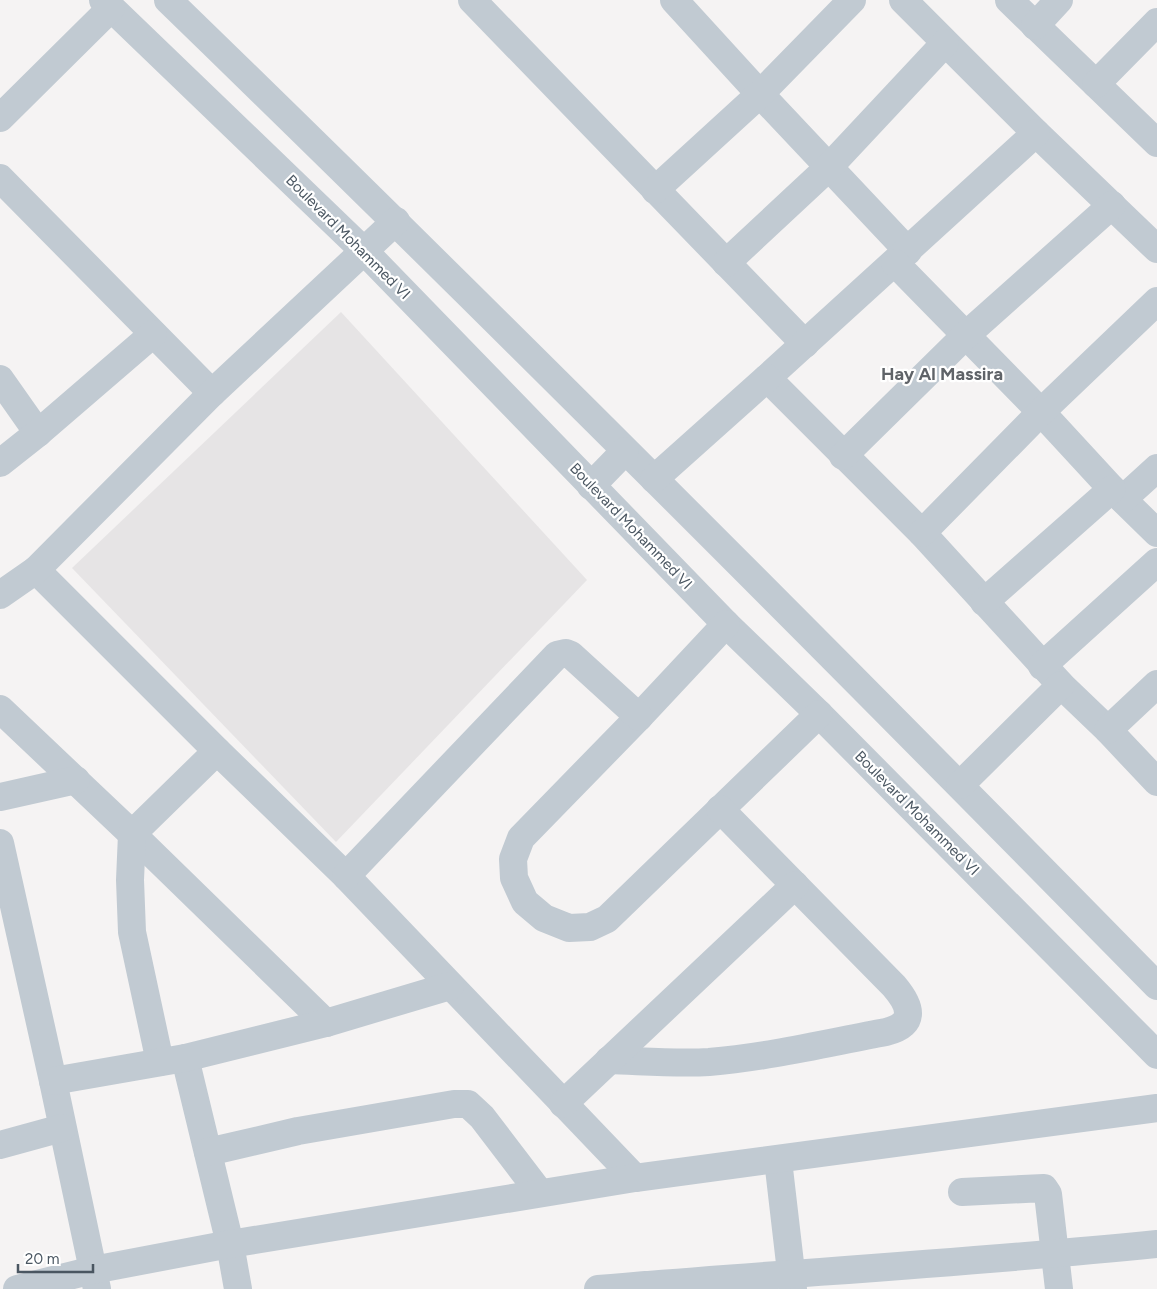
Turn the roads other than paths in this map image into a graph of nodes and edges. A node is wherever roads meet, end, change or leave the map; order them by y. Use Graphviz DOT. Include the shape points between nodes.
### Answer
graph roads {
  1 [pos="168,0"];
  2 [pos="472,0"];
  3 [pos="674,0"];
  4 [pos="852,0"];
  5 [pos="903,0"];
  6 [pos="1009,0"];
  7 [pos="1059,0"];
  8 [pos="107,4"];
  9 [pos="1157,22"];
  10 [pos="1036,26"];
  11 [pos="945,43"];
  12 [pos="1096,84"];
  13 [pos="760,94"];
  14 [pos="0,118"];
  15 [pos="1036,132"];
  16 [pos="1157,143"];
  17 [pos="829,167"];
  18 [pos="0,178"];
  19 [pos="655,190"];
  20 [pos="1112,204"];
  21 [pos="396,221"];
  22 [pos="1157,249"];
  23 [pos="364,251"];
  24 [pos="901,257"];
  25 [pos="726,263"];
  26 [pos="1157,301"];
  27 [pos="153,334"];
  28 [pos="965,336"];
  29 [pos="805,344"];
  30 [pos="768,378"];
  31 [pos="0,379"];
  32 [pos="212,393"];
  33 [pos="1041,412"];
  34 [pos="38,433"];
  35 [pos="626,450"];
  36 [pos="843,456"];
  37 [pos="0,463"];
  38 [pos="1157,468"];
  39 [pos="654,479"];
  40 [pos="591,486"];
  41 [pos="1118,494"];
  42 [pos="922,533"];
  43 [pos="1157,533"];
  44 [pos="1157,562"];
  45 [pos="36,570"];
  46 [pos="0,595"];
  47 [pos="984,602"];
  48 [pos="726,624"];
  49 [pos="1052,675"];
  50 [pos="1157,684"];
  51 [pos="0,709"];
  52 [pos="819,714"];
  53 [pos="639,717"];
  54 [pos="1108,730"];
  55 [pos="217,751"];
  56 [pos="76,780"];
  57 [pos="1157,782"];
  58 [pos="960,785"];
  59 [pos="0,797"];
  60 [pos="720,809"];
  61 [pos="132,834"];
  62 [pos="0,844"];
  63 [pos="346,876"];
  64 [pos="4,881"];
  65 [pos="795,885"];
  66 [pos="450,986"];
  67 [pos="1157,986"];
  68 [pos="326,1023"];
  69 [pos="1157,1055"];
  70 [pos="172,1060"];
  71 [pos="610,1060"];
  72 [pos="54,1081"];
  73 [pos="563,1104"];
  74 [pos="1157,1108"];
  75 [pos="62,1128"];
  76 [pos="0,1145"];
  77 [pos="208,1152"];
  78 [pos="778,1160"];
  79 [pos="635,1178"];
  80 [pos="962,1192"];
  81 [pos="540,1193"];
  82 [pos="230,1244"];
  83 [pos="1157,1244"];
  84 [pos="1055,1255"];
  85 [pos="0,1279"];
  86 [pos="95,1280"];
  87 [pos="792,1281"];
  88 [pos="641,1287"];
  89 [pos="2,1289"];
  90 [pos="17,1289"];
  91 [pos="238,1289"];
  92 [pos="598,1289"];
  93 [pos="1059,1289"];
  1 -- 21 [label="street"];
  2 -- 19 [label="street"];
  3 -- 13 [label="street"];
  4 -- 13 [label="street"];
  5 -- 11 [label="street"];
  6 -- 10 [label="street"];
  7 -- 10 [label="street"];
  8 -- 14 [label="street"];
  8 -- 23 [label="street, Boulevard Mohammed VI"];
  9 -- 12 [label="street"];
  10 -- 12 [label="street"];
  11 -- 15 [label="street"];
  11 -- 17 [label="street"];
  12 -- 16 [label="street"];
  13 -- 17 [label="street"];
  13 -- 19 [label="street"];
  15 -- 20 [label="street"];
  15 -- 24 [label="street"];
  17 -- 24 [label="street"];
  17 -- 25 [label="street"];
  18 -- 27 [label="street"];
  19 -- 25 [label="street"];
  20 -- 22 [label="street"];
  20 -- 28 [label="street"];
  21 -- 23 [label="street"];
  21 -- 35 [label="street"];
  23 -- 32 [label="street"];
  23 -- 40 [label="street, Boulevard Mohammed VI"];
  24 -- 28 [label="street"];
  24 -- 29 [label="street"];
  25 -- 29 [label="street"];
  26 -- 33 [label="street"];
  27 -- 32 [label="street"];
  27 -- 34 [label="street"];
  28 -- 33 [label="street"];
  28 -- 36 [label="street"];
  29 -- 30 [label="street"];
  30 -- 36 [label="street"];
  30 -- 39 [label="street"];
  31 -- 34 [label="street"];
  32 -- 45 [label="street"];
  33 -- 41 [label="street"];
  33 -- 42 [label="street"];
  34 -- 37 [label="street"];
  35 -- 39 [label="street"];
  35 -- 40 [label="street"];
  36 -- 42 [label="street"];
  38 -- 41 [label="street"];
  39 -- 58 [label="street"];
  40 -- 48 [label="street, Boulevard Mohammed VI"];
  41 -- 43 [label="street"];
  41 -- 47 [label="street"];
  42 -- 47 [label="street"];
  44 -- 49 [label="street"];
  45 -- 46 [label="street"];
  45 -- 55 [label="street"];
  47 -- 49 [label="street"];
  48 -- 52 [label="street, Boulevard Mohammed VI"];
  48 -- 53 [label="street"];
  49 -- 54 [label="street"];
  49 -- 58 [label="street"];
  50 -- 54 [label="street"];
  51 -- 56 [label="street"];
  52 -- 60 [label="street"];
  52 -- 69 [label="street, Boulevard Mohammed VI"];
  53 -- 60 [label="street" via="521,838 513,859 514,878 525,902 544,918 568,928 590,927 607,919"];
  53 -- 63 [label="street" via="571,655 566,652 557,655"];
  54 -- 57 [label="street"];
  55 -- 61 [label="street"];
  55 -- 63 [label="street"];
  56 -- 59 [label="street"];
  56 -- 61 [label="street"];
  58 -- 67 [label="street"];
  60 -- 65 [label="street"];
  61 -- 68 [label="street"];
  61 -- 70 [label="street" via="132,932"];
  62 -- 64 [label="street"];
  63 -- 66 [label="street"];
  64 -- 72 [label="street"];
  65 -- 71 [label="street"];
  65 -- 71 [label="street" via="904,999 909,1013 905,1024 886,1032 708,1062"];
  66 -- 68 [label="street"];
  66 -- 73 [label="street"];
  68 -- 70 [label="street"];
  70 -- 72 [label="street"];
  70 -- 77 [label="street"];
  71 -- 73 [label="street"];
  72 -- 75 [label="street"];
  73 -- 79 [label="street"];
  74 -- 78 [label="street"];
  75 -- 76 [label="street"];
  75 -- 86 [label="street"];
  77 -- 81 [label="street" via="298,1131 468,1104 482,1117"];
  77 -- 82 [label="street"];
  78 -- 79 [label="street"];
  78 -- 87 [label="street"];
  79 -- 81 [label="street"];
  80 -- 84 [label="street" via="1044,1188 1048,1194"];
  81 -- 82 [label="street"];
  82 -- 86 [label="street"];
  82 -- 91 [label="street"];
  83 -- 84 [label="street"];
  84 -- 87 [label="street"];
  84 -- 93 [label="street"];
  85 -- 89 [label="street"];
  86 -- 90 [label="street"];
  87 -- 88 [label="street"];
  88 -- 92 [label="street"];
}
